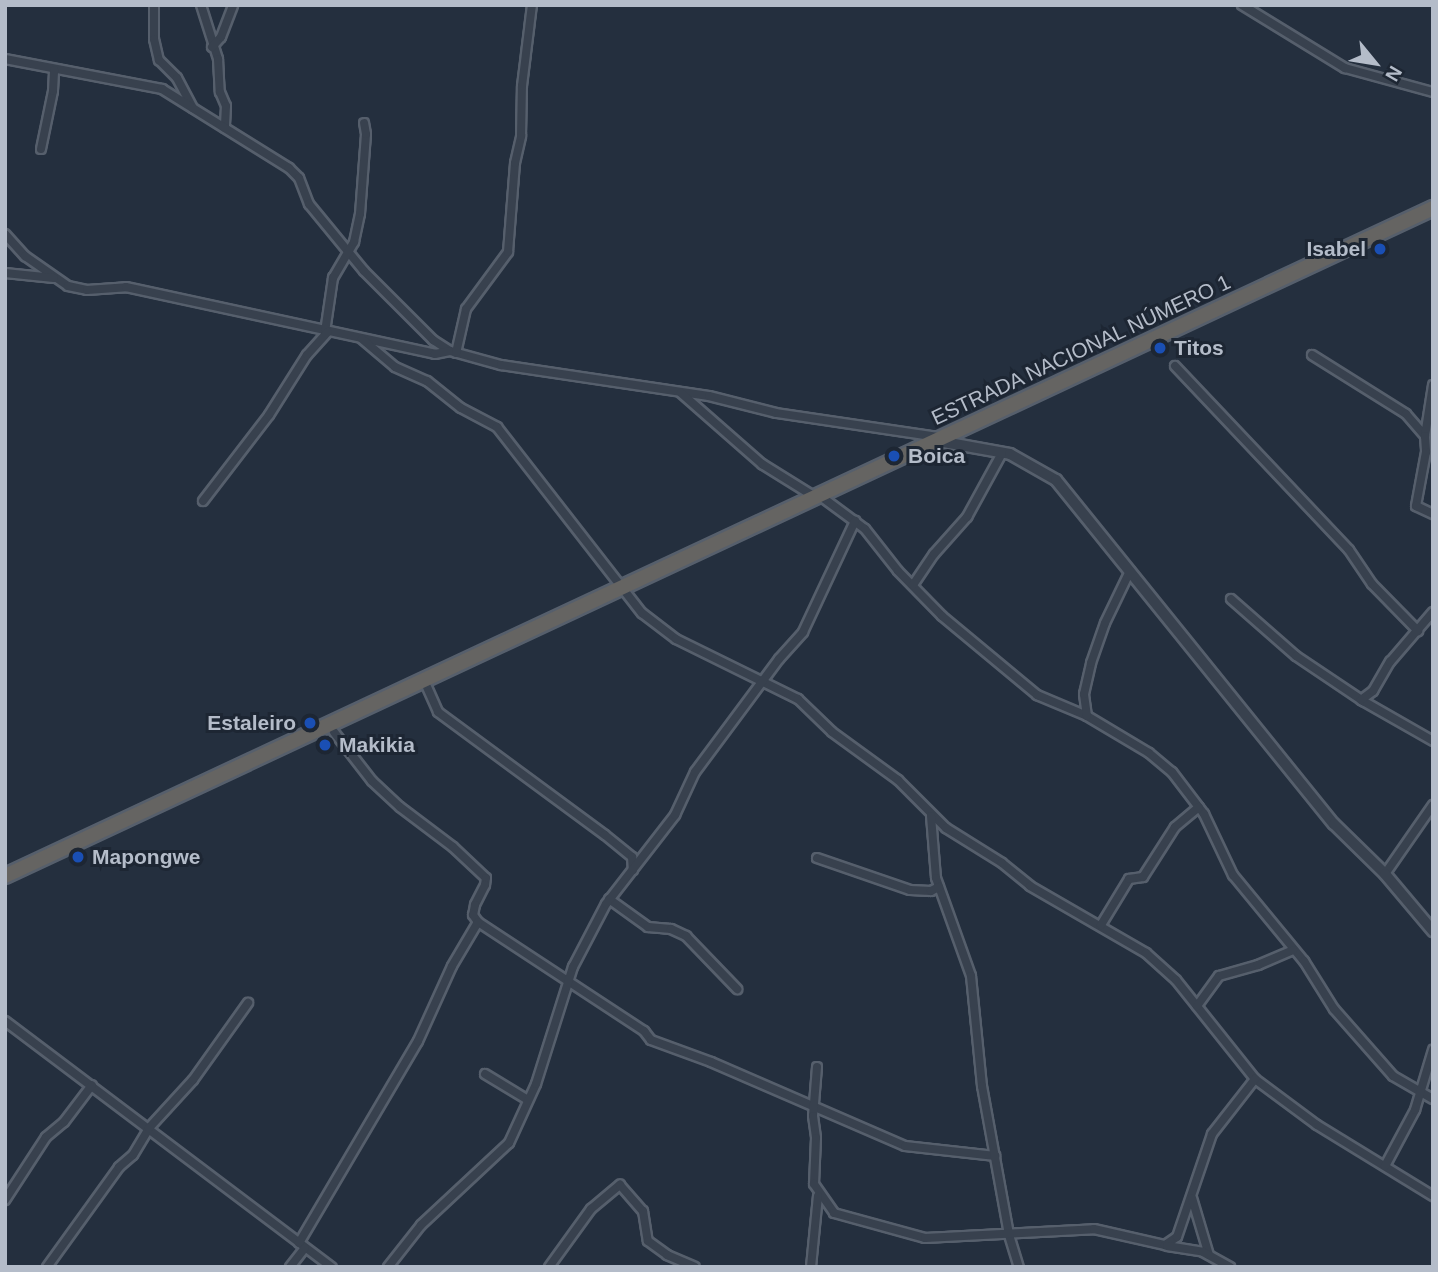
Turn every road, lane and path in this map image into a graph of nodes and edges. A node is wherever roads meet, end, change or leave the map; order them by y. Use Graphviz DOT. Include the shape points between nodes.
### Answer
graph roads {
  1 [pos="154,5"];
  2 [pos="201,5"];
  3 [pos="233,5"];
  4 [pos="532,5"];
  5 [pos="1242,5"];
  6 [pos="212,47"];
  7 [pos="5,59"];
  8 [pos="54,69"];
  9 [pos="1433,92"];
  10 [pos="194,110"];
  11 [pos="364,123"];
  12 [pos="225,128"];
  13 [pos="41,149"];
  14 [pos="1433,208"];
  15 [pos="5,234"];
  16 [pos="348,251"];
  17 [pos="5,273"];
  18 [pos="54,278"];
  19 [pos="327,332"];
  20 [pos="362,338"];
  21 [pos="453,352"];
  22 [pos="1312,355"];
  23 [pos="1175,366"];
  24 [pos="1433,385"];
  25 [pos="681,393"];
  26 [pos="709,396"];
  27 [pos="703,411"];
  28 [pos="1425,436"];
  29 [pos="942,440"];
  30 [pos="1002,453"];
  31 [pos="817,496"];
  32 [pos="204,501"];
  33 [pos="1433,514"];
  34 [pos="855,521"];
  35 [pos="1130,572"];
  36 [pos="913,585"];
  37 [pos="621,589"];
  38 [pos="1231,599"];
  39 [pos="1433,612"];
  40 [pos="1419,631"];
  41 [pos="764,681"];
  42 [pos="427,687"];
  43 [pos="1373,691"];
  44 [pos="1361,700"];
  45 [pos="1377,708"];
  46 [pos="1087,716"];
  47 [pos="334,732"];
  48 [pos="1433,741"];
  49 [pos="1433,805"];
  50 [pos="1199,807"];
  51 [pos="931,816"];
  52 [pos="817,858"];
  53 [pos="633,870"];
  54 [pos="1385,874"];
  55 [pos="5,876"];
  56 [pos="939,887"];
  57 [pos="609,899"];
  58 [pos="478,922"];
  59 [pos="1101,925"];
  60 [pos="1433,932"];
  61 [pos="1293,950"];
  62 [pos="569,981"];
  63 [pos="737,989"];
  64 [pos="248,1003"];
  65 [pos="1197,1006"];
  66 [pos="5,1021"];
  67 [pos="1433,1050"];
  68 [pos="817,1067"];
  69 [pos="485,1074"];
  70 [pos="1255,1079"];
  71 [pos="92,1085"];
  72 [pos="1420,1092"];
  73 [pos="1433,1099"];
  74 [pos="528,1101"];
  75 [pos="814,1105"];
  76 [pos="149,1128"];
  77 [pos="995,1157"];
  78 [pos="1385,1166"];
  79 [pos="818,1193"];
  80 [pos="1191,1196"];
  81 [pos="1433,1196"];
  82 [pos="5,1200"];
  83 [pos="1009,1235"];
  84 [pos="302,1245"];
  85 [pos="1165,1245"];
  86 [pos="1209,1255"];
  87 [pos="47,1267"];
  88 [pos="290,1267"];
  89 [pos="332,1267"];
  90 [pos="388,1267"];
  91 [pos="549,1267"];
  92 [pos="695,1267"];
  93 [pos="811,1267"];
  94 [pos="1019,1267"];
  95 [pos="1230,1267"];
  1 -- 10 [label="street" via="159,60 177,78"];
  2 -- 6 [label="street"];
  3 -- 6 [label="street" via="221,37"];
  4 -- 21 [label="street" via="508,252 466,309"];
  5 -- 9 [label="street" via="1345,68"];
  6 -- 12 [label="street" via="226,106"];
  7 -- 8 [label="street"];
  8 -- 10 [label="street" via="162,89"];
  8 -- 13 [label="street" via="54,91"];
  10 -- 12 [label="street"];
  11 -- 16 [label="street" via="360,214"];
  12 -- 16 [label="street" via="297,175 309,204"];
  14 -- 29 [label="highway, ESTRADA NACIONAL NÚMERO 1"];
  15 -- 18 [label="street"];
  16 -- 19 [label="street" via="331,284"];
  16 -- 21 [label="street" via="401,310"];
  17 -- 18 [label="street"];
  18 -- 19 [label="street" via="87,290 126,287 174,296"];
  19 -- 20 [label="street"];
  19 -- 32 [label="street"];
  20 -- 21 [label="street" via="435,354"];
  20 -- 37 [label="street" via="395,367 427,381 461,408 497,427"];
  21 -- 25 [label="street" via="501,365"];
  22 -- 28 [label="street" via="1406,414"];
  23 -- 40 [label="street"];
  24 -- 28 [label="street"];
  25 -- 26 [label="street"];
  25 -- 27 [label="street"];
  26 -- 27 [label="street"];
  26 -- 29 [label="street" via="776,413"];
  27 -- 31 [label="street" via="762,464"];
  28 -- 33 [label="street" via="1416,506"];
  29 -- 30 [label="street"];
  29 -- 31 [label="highway, ESTRADA NACIONAL NÚMERO 1"];
  30 -- 35 [label="street" via="1056,480"];
  30 -- 36 [label="street" via="967,517"];
  31 -- 34 [label="street"];
  31 -- 37 [label="highway, ESTRADA NACIONAL NÚMERO 1"];
  34 -- 36 [label="street"];
  34 -- 41 [label="street" via="803,632"];
  35 -- 46 [label="street" via="1105,623 1086,678"];
  35 -- 54 [label="street" via="1334,824"];
  36 -- 46 [label="street" via="942,616 1037,695"];
  37 -- 41 [label="street" via="642,613 676,639"];
  37 -- 55 [label="highway, ESTRADA NACIONAL NÚMERO 1"];
  38 -- 44 [label="street" via="1296,656"];
  39 -- 40 [label="street"];
  40 -- 43 [label="street" via="1390,662"];
  41 -- 51 [label="street" via="798,699 832,732 908,789"];
  41 -- 53 [label="street" via="695,772 676,815"];
  42 -- 53 [label="street" via="438,712 605,835 632,857"];
  43 -- 44 [label="street"];
  43 -- 45 [label="street"];
  44 -- 45 [label="street"];
  45 -- 48 [label="street"];
  46 -- 50 [label="street" via="1161,762"];
  47 -- 58 [label="street" via="372,781 486,878 473,915"];
  49 -- 54 [label="street"];
  50 -- 59 [label="street" via="1175,827 1143,877 1129,879"];
  50 -- 61 [label="street" via="1233,875"];
  51 -- 56 [label="street"];
  51 -- 59 [label="street" via="1030,886"];
  52 -- 56 [label="street" via="910,890"];
  53 -- 57 [label="street"];
  54 -- 60 [label="street"];
  56 -- 77 [label="street" via="971,976 982,1086"];
  57 -- 62 [label="street"];
  57 -- 63 [label="street" via="648,928 671,929 686,936"];
  58 -- 62 [label="street"];
  58 -- 84 [label="street" via="418,1041"];
  59 -- 65 [label="street" via="1160,965"];
  61 -- 65 [label="street" via="1219,976"];
  61 -- 72 [label="street" via="1334,1009 1386,1069"];
  62 -- 74 [label="street"];
  62 -- 75 [label="street" via="651,1040"];
  64 -- 76 [label="street" via="193,1080"];
  65 -- 70 [label="street"];
  66 -- 71 [label="street"];
  67 -- 72 [label="street"];
  68 -- 75 [label="street"];
  69 -- 74 [label="street"];
  70 -- 78 [label="street" via="1317,1125"];
  70 -- 80 [label="street" via="1212,1134"];
  71 -- 76 [label="street"];
  71 -- 82 [label="street" via="64,1122 46,1137"];
  72 -- 73 [label="street"];
  72 -- 78 [label="street" via="1408,1126"];
  74 -- 90 [label="street" via="509,1143 421,1225"];
  75 -- 77 [label="street" via="827,1115 905,1146"];
  75 -- 79 [label="street" via="814,1184"];
  76 -- 84 [label="street"];
  76 -- 87 [label="street"];
  77 -- 83 [label="street"];
  78 -- 81 [label="street"];
  79 -- 83 [label="street" via="839,1216 925,1238"];
  79 -- 93 [label="street"];
  80 -- 85 [label="street" via="1177,1237"];
  80 -- 86 [label="street"];
  83 -- 85 [label="street" via="1094,1229"];
  83 -- 94 [label="street"];
  84 -- 88 [label="street"];
  84 -- 89 [label="street"];
  85 -- 86 [label="street"];
  86 -- 95 [label="street"];
  91 -- 92 [label="street" via="591,1209 620,1185 643,1211 648,1241"];
}
